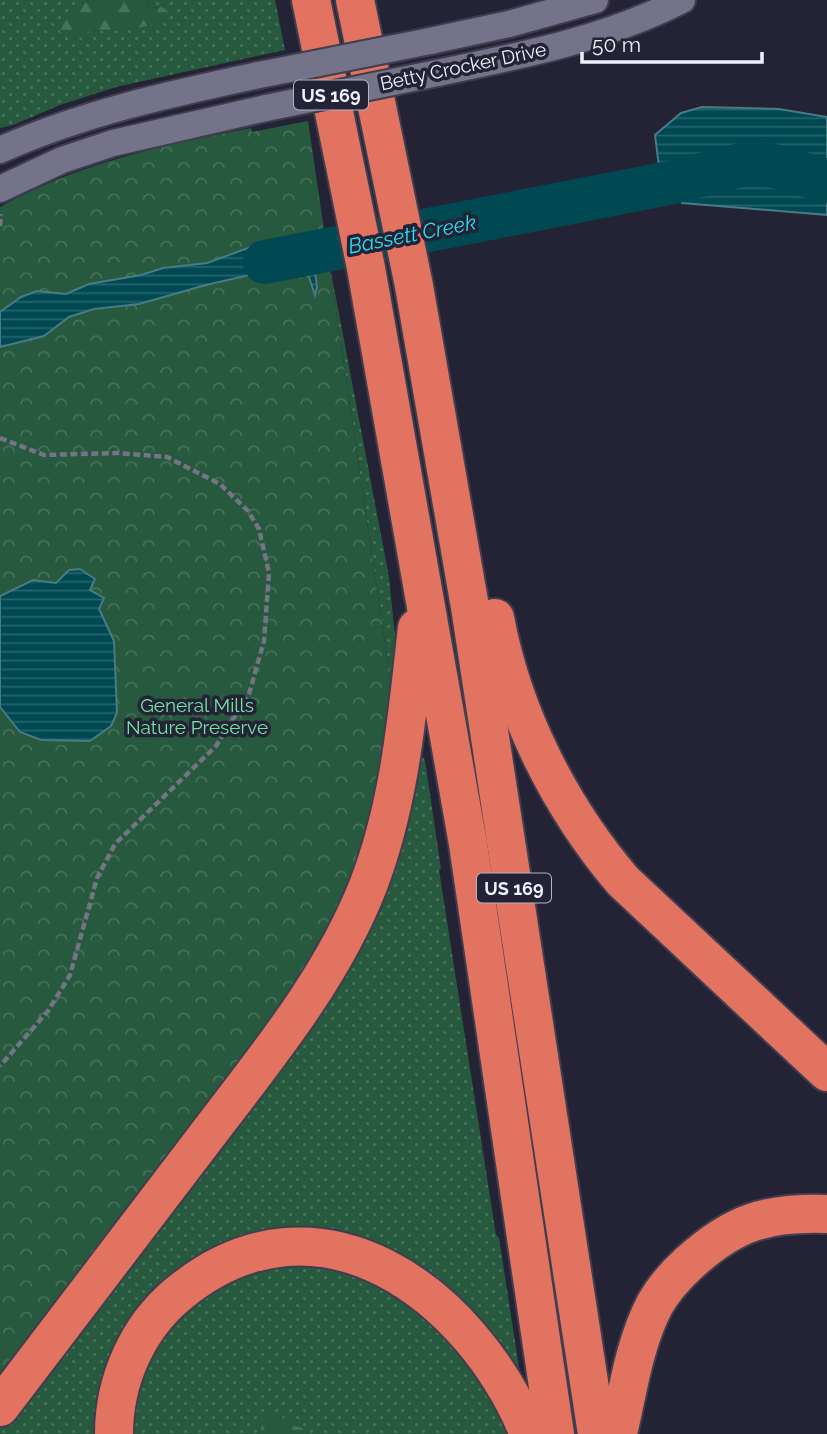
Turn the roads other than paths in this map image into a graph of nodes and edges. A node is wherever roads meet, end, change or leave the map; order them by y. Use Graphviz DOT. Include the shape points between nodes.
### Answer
graph roads {
  1 [pos="289,0"];
  2 [pos="311,0"];
  3 [pos="355,0"];
  4 [pos="374,0"];
  5 [pos="595,0"];
  6 [pos="682,0"];
  7 [pos="387,149"];
  8 [pos="0,150"];
  9 [pos="0,189"];
  10 [pos="355,208"];
  11 [pos="439,426"];
  12 [pos="422,588"];
  13 [pos="827,1072"];
  14 [pos="827,1214"];
  15 [pos="0,1407"];
  16 [pos="114,1434"];
  17 [pos="529,1434"];
  18 [pos="555,1434"];
  19 [pos="597,1434"];
  20 [pos="618,1434"];
  1 -- 10 [label="highway"];
  2 -- 10 [label="highway, US 169"];
  3 -- 7 [label="highway, US 169"];
  4 -- 7 [label="highway"];
  5 -- 8 [label="street, Betty Crocker Drive, bridge" via="509,24 113,109"];
  6 -- 9 [label="street, Betty Crocker Drive, bridge" via="593,36 542,50 113,143"];
  7 -- 11 [label="highway, US 169"];
  10 -- 12 [label="highway, US 169"];
  11 -- 13 [label="highway" via="485,556 502,655 548,771 568,805 623,881"];
  11 -- 19 [label="highway, US 169"];
  12 -- 15 [label="highway" via="396,791 372,876 340,945 249,1079"];
  12 -- 18 [label="highway, US 169" via="468,844"];
  14 -- 20 [label="highway" via="776,1216 725,1233 668,1284 644,1330"];
  16 -- 17 [label="highway" via="128,1363 159,1312 190,1284 228,1262 293,1248 361,1257 426,1293 484,1353"];
}
